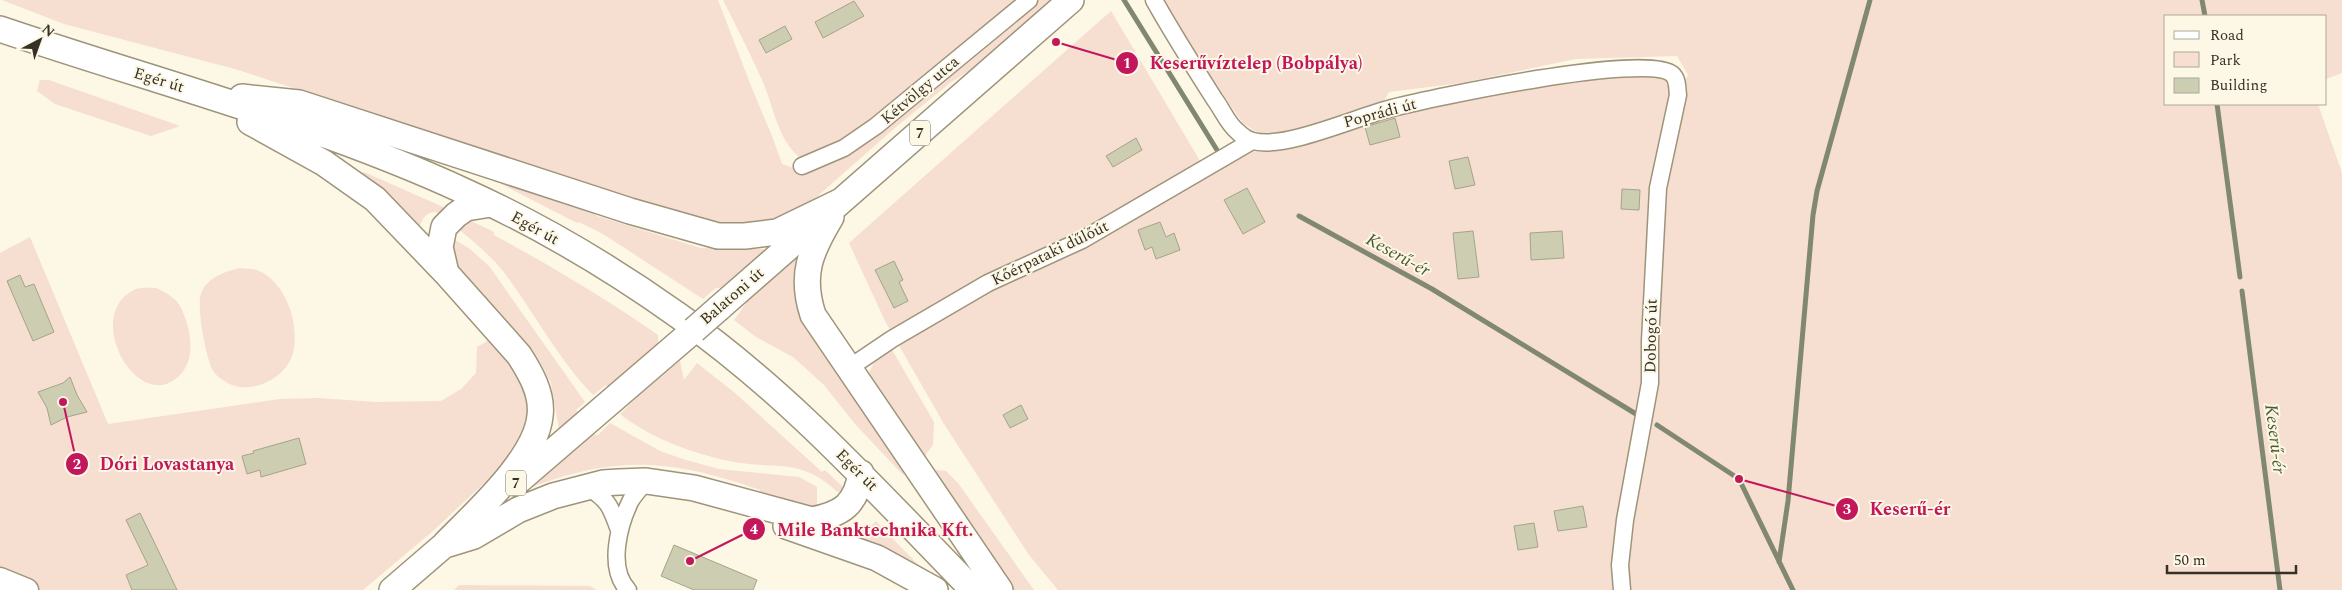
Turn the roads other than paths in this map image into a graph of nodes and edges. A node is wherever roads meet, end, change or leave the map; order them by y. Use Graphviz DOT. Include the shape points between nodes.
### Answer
graph roads {
  1 [pos="1029,0"];
  2 [pos="1071,0"];
  3 [pos="1154,0"];
  4 [pos="0,29"];
  5 [pos="1677,81"];
  6 [pos="196,92"];
  7 [pos="1252,141"];
  8 [pos="802,166"];
  9 [pos="841,201"];
  10 [pos="491,204"];
  11 [pos="446,273"];
  12 [pos="849,368"];
  13 [pos="861,473"];
  14 [pos="646,481"];
  15 [pos="587,487"];
  16 [pos="739,502"];
  17 [pos="619,530"];
  18 [pos="445,544"];
  19 [pos="0,579"];
  20 [pos="400,583"];
  21 [pos="26,590"];
  22 [pos="382,590"];
  23 [pos="628,590"];
  24 [pos="934,590"];
  25 [pos="973,590"];
  26 [pos="1000,590"];
  27 [pos="1622,590"];
  1 -- 8 [label="street, Kétvölgy utca" via="876,126 844,148"];
  2 -- 9 [label="main road, Balatoni út / 7"];
  3 -- 7 [label="street" via="1236,131"];
  4 -- 6 [label="main road, Egér út"];
  5 -- 7 [label="street, Poprádi út" via="1662,69 1600,70 1486,88 1391,108 1291,139"];
  5 -- 27 [label="street, Dobogó út" via="1678,95 1658,188 1650,383 1625,520 1620,565"];
  6 -- 9 [label="main road" via="299,103 630,211 718,236 777,232"];
  6 -- 10 [label="main road, Egér út" via="361,148"];
  6 -- 11 [label="main road" via="355,183 375,198"];
  7 -- 12 [label="street, Kőérpataki dűlőút" via="1082,240 988,283"];
  9 -- 12 [label="main road" via="808,262 806,288 813,315"];
  9 -- 18 [label="main road, Balatoni út / 7, bridge"];
  10 -- 11 [label="main road" via="466,208 444,228 440,247"];
  10 -- 13 [label="main road, Egér út" via="603,266 681,317 788,402"];
  11 -- 18 [label="main road" via="519,355 535,384 541,414 533,442 517,465"];
  12 -- 26 [label="main road"];
  13 -- 16 [label="main road" via="853,500 829,517 812,520"];
  13 -- 25 [label="main road, Egér út"];
  14 -- 15 [label="main road" via="611,482"];
  14 -- 16 [label="main road" via="694,488"];
  14 -- 17 [label="street" via="632,499"];
  15 -- 17 [label="street" via="602,496 611,508"];
  15 -- 18 [label="main road" via="518,510 474,536"];
  16 -- 24 [label="main road" via="784,525 877,558"];
  17 -- 23 [label="street" via="618,575"];
  18 -- 20 [label="main road, Balatoni út / 7"];
  19 -- 21 [label="street"];
  20 -- 22 [label="street"];
}
